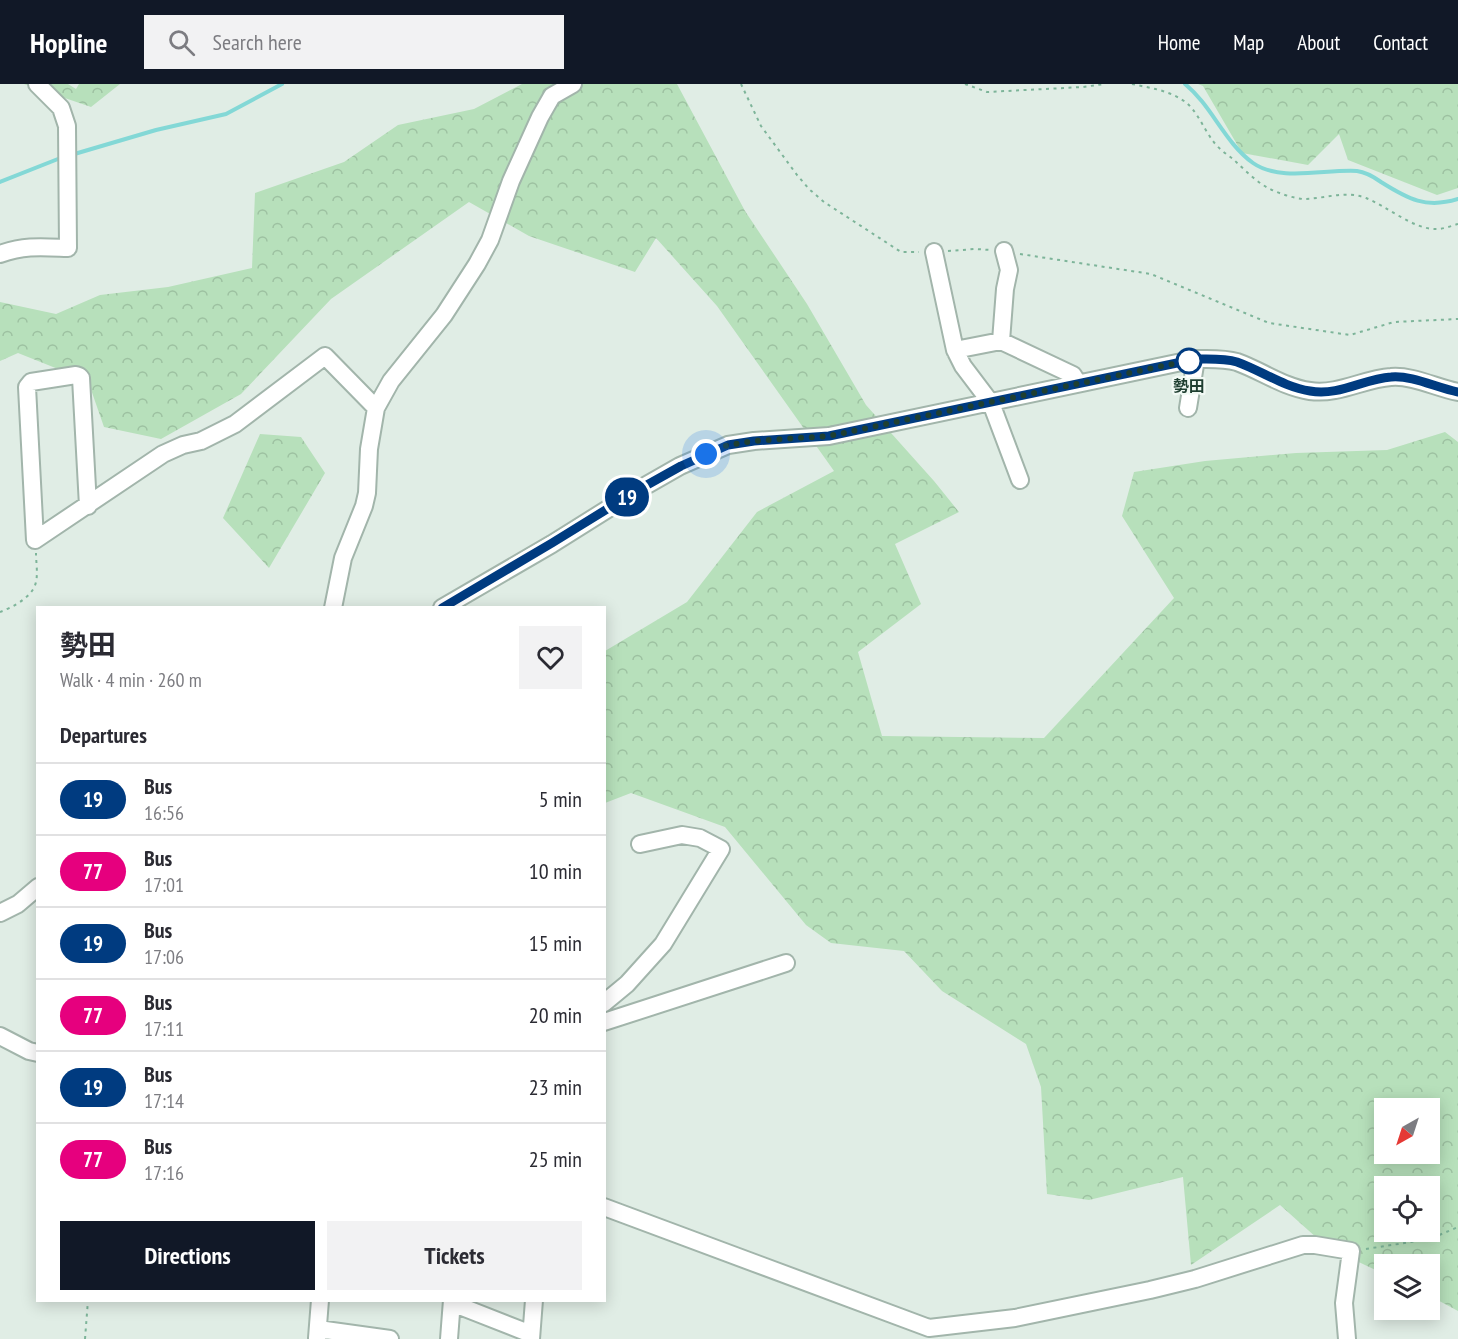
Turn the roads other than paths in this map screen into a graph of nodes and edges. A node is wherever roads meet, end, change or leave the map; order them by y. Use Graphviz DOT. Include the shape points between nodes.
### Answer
graph roads {
  1 [pos="37,84"];
  2 [pos="573,84"];
  3 [pos="1004,251"];
  4 [pos="934,252"];
  5 [pos="0,254"];
  6 [pos="1001,341"];
  7 [pos="955,350"];
  8 [pos="1196,359"];
  9 [pos="1078,383"];
  10 [pos="1458,392"];
  11 [pos="991,403"];
  12 [pos="376,408"];
  13 [pos="1188,408"];
  14 [pos="1020,480"];
  15 [pos="88,506"];
  16 [pos="333,606"];
  17 [pos="445,606"];
  18 [pos="640,844"];
  19 [pos="36,889"];
  20 [pos="0,913"];
  21 [pos="786,963"];
  22 [pos="606,1001"];
  23 [pos="606,1021"];
  24 [pos="0,1036"];
  25 [pos="36,1053"];
  26 [pos="606,1208"];
  27 [pos="320,1302"];
  28 [pos="452,1302"];
  29 [pos="534,1302"];
  30 [pos="318,1334"];
  31 [pos="531,1336"];
  32 [pos="390,1339"];
  33 [pos="449,1339"];
  34 [pos="1347,1339"];
  1 -- 5 [label="street" via="61,108 67,126 68,248 17,248"];
  2 -- 12 [label="street" via="552,96 477,264 444,315 391,381"];
  3 -- 6 [label="street" via="1009,270"];
  4 -- 7 [label="street"];
  6 -- 7 [label="street"];
  6 -- 9 [label="street" via="1073,375"];
  7 -- 11 [label="street"];
  8 -- 9 [label="street"];
  8 -- 10 [label="street" via="1236,362 1311,392 1402,377"];
  8 -- 13 [label="street"];
  9 -- 11 [label="street"];
  11 -- 14 [label="street"];
  11 -- 17 [label="street" via="829,436 728,445 638,490"];
  12 -- 15 [label="street" via="325,356 235,424 163,454"];
  12 -- 16 [label="street" via="367,493 343,558"];
  15 -- 15 [label="street" via="35,540 27,387 31,382 76,375 81,378"];
  18 -- 22 [label="street" via="682,835 700,838 721,849 663,944"];
  19 -- 20 [label="street"];
  21 -- 23 [label="street"];
  24 -- 25 [label="street"];
  26 -- 34 [label="street" via="929,1328 1015,1318 1150,1290 1303,1245 1351,1251 1344,1304"];
  27 -- 30 [label="street"];
  28 -- 31 [label="street"];
  28 -- 33 [label="street"];
  29 -- 31 [label="street"];
  30 -- 32 [label="street"];
}
